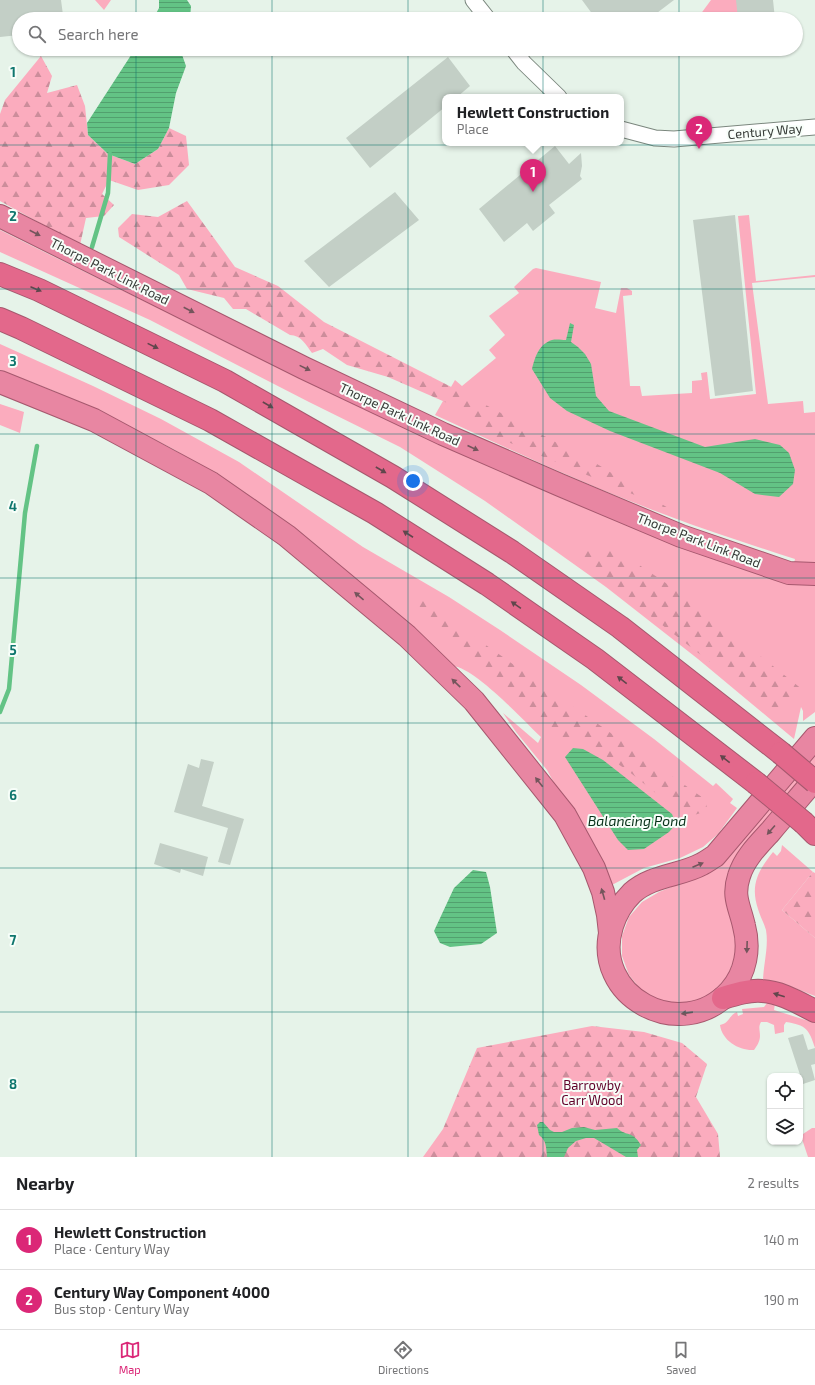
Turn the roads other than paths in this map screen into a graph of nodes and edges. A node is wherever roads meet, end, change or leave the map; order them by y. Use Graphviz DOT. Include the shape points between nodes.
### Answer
graph roads {
  1 [pos="518,56"];
  2 [pos="556,94"];
  3 [pos="815,127"];
  4 [pos="624,130"];
  5 [pos="0,216"];
  6 [pos="0,274"];
  7 [pos="0,319"];
  8 [pos="0,382"];
  9 [pos="815,574"];
  10 [pos="815,738"];
  11 [pos="815,779"];
  12 [pos="815,782"];
  13 [pos="810,828"];
  14 [pos="610,933"];
  15 [pos="723,998"];
  16 [pos="815,1011"];
  1 -- 2 [label="street"];
  3 -- 4 [label="street, Century Way" via="674,139 655,138"];
  5 -- 9 [label="highway, Thorpe Park Link Road, one-way" via="304,368 443,434 681,536 789,573"];
  6 -- 12 [label="highway, one-way, bridge" via="39,290 225,381 393,477 512,552 620,627"];
  13 -- 7 [label="highway, one-way, bridge" via="756,783 595,660 487,584 375,513 210,420"];
  14 -- 8 [label="highway, one-way" via="603,892 594,868 565,815 474,701 407,636 287,536 211,483 94,420"];
  14 -- 10 [label="highway, one-way" via="614,918 633,892 646,883 701,864 714,856"];
  11 -- 15 [label="highway, one-way" via="749,857 739,875 736,900 746,935 746,959 738,980"];
  15 -- 14 [label="highway, one-way" via="708,1008 686,1014 658,1012 646,1006 624,989 616,977 609,950"];
  16 -- 15 [label="highway, one-way" via="782,996 763,991 742,992"];
}
